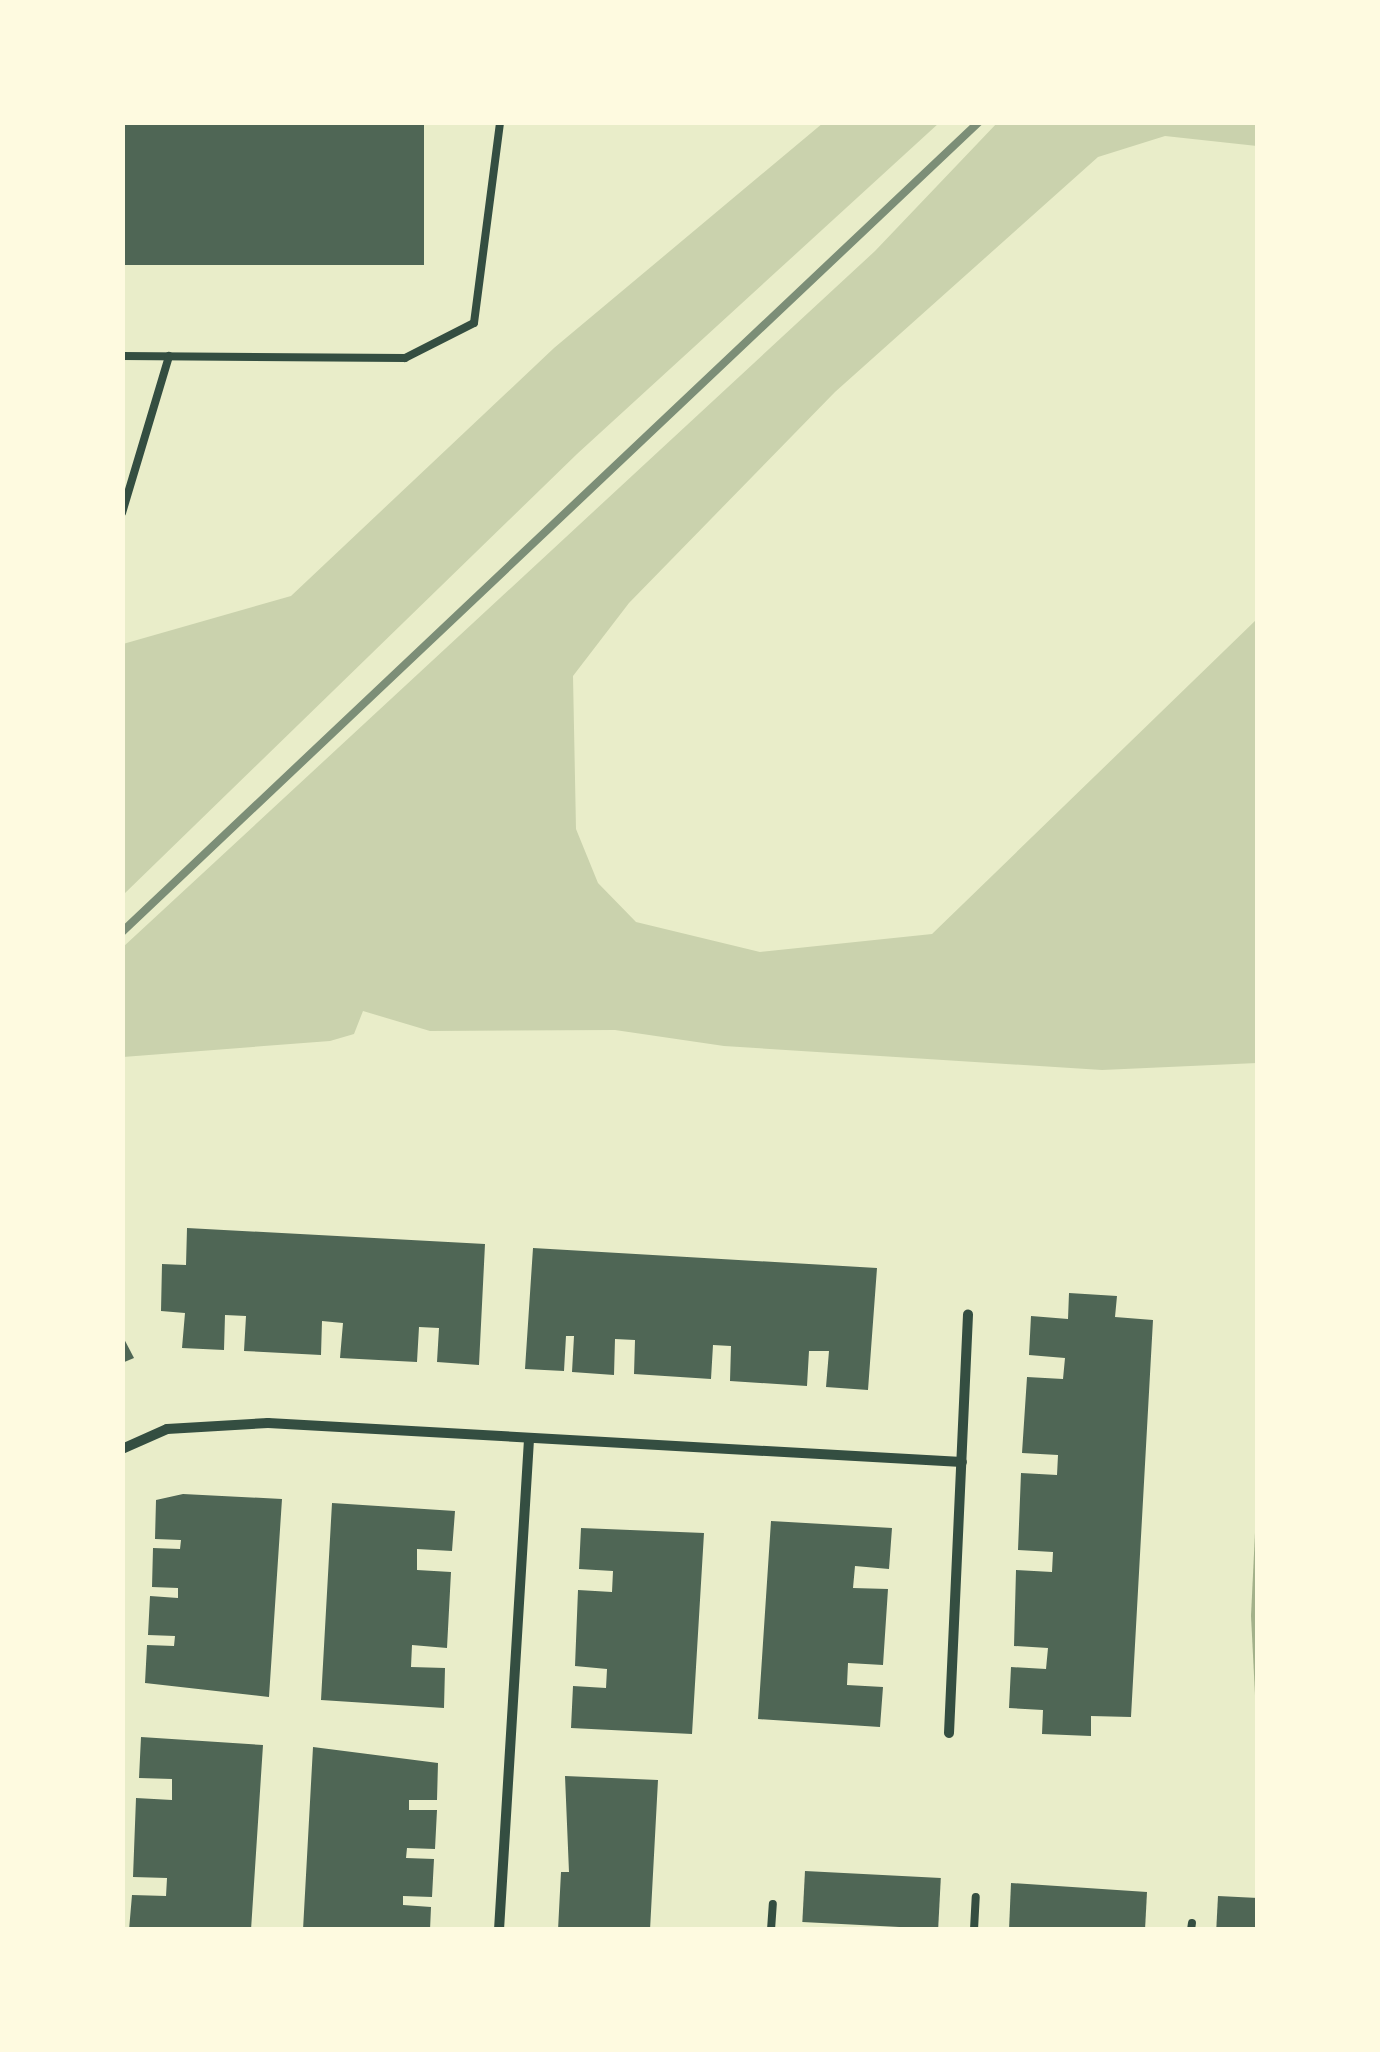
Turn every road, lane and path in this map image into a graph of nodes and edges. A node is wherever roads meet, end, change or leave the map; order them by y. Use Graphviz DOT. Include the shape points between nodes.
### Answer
graph roads {
  1 [pos="500,122"];
  2 [pos="122,356"];
  3 [pos="169,356"];
  4 [pos="122,513"];
  5 [pos="968,1314"];
  6 [pos="529,1441"];
  7 [pos="122,1450"];
  8 [pos="962,1462"];
  9 [pos="949,1733"];
  10 [pos="976,1897"];
  11 [pos="773,1904"];
  12 [pos="499,1930"];
  13 [pos="771,1930"];
  14 [pos="974,1930"];
  1 -- 3 [label="lane" via="474,323 405,358"];
  2 -- 3 [label="lane"];
  3 -- 4 [label="lane"];
  5 -- 8 [label="street"];
  6 -- 7 [label="street" via="268,1424 167,1429"];
  6 -- 8 [label="street"];
  6 -- 12 [label="street"];
  8 -- 9 [label="street"];
  10 -- 14 [label="lane"];
  11 -- 13 [label="lane"];
}
